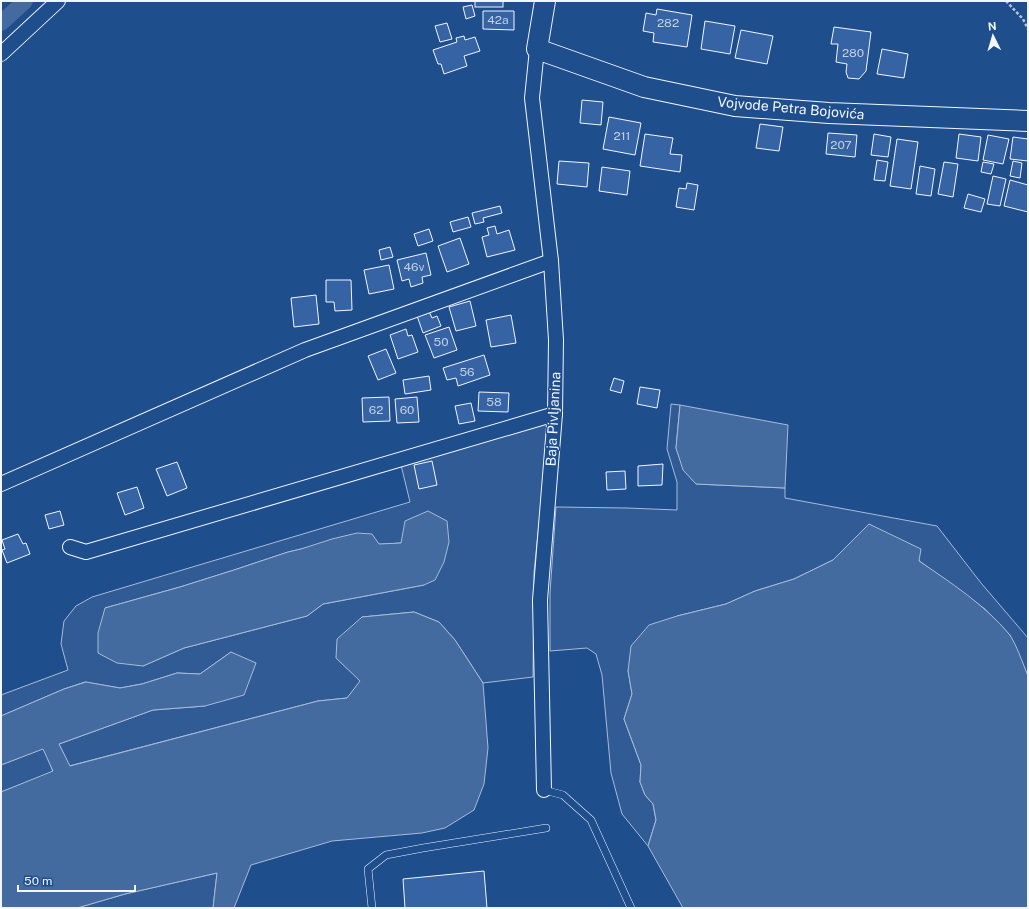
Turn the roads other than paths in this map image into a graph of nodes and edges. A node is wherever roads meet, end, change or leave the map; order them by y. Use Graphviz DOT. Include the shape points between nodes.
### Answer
graph roads {
  1 [pos="58,1"];
  2 [pos="545,1"];
  3 [pos="538,49"];
  4 [pos="1,54"];
  5 [pos="1028,121"];
  6 [pos="551,261"];
  7 [pos="555,414"];
  8 [pos="1,484"];
  9 [pos="70,547"];
  10 [pos="544,790"];
  11 [pos="546,828"];
  12 [pos="372,908"];
  13 [pos="631,908"];
  1 -- 4 [label="street"];
  2 -- 3 [label="street"];
  3 -- 5 [label="street, Vojvode Petra Bojovića" via="644,87 735,106 829,113"];
  3 -- 6 [label="street, Baja Pivljanina" via="532,98"];
  6 -- 7 [label="street, Baja Pivljanina" via="556,340"];
  6 -- 8 [label="street" via="305,350"];
  7 -- 9 [label="street" via="86,552"];
  7 -- 10 [label="street, Baja Pivljanina" via="540,600"];
  10 -- 13 [label="lane" via="563,795 591,820"];
  11 -- 12 [label="lane" via="386,856 368,869"];
}
